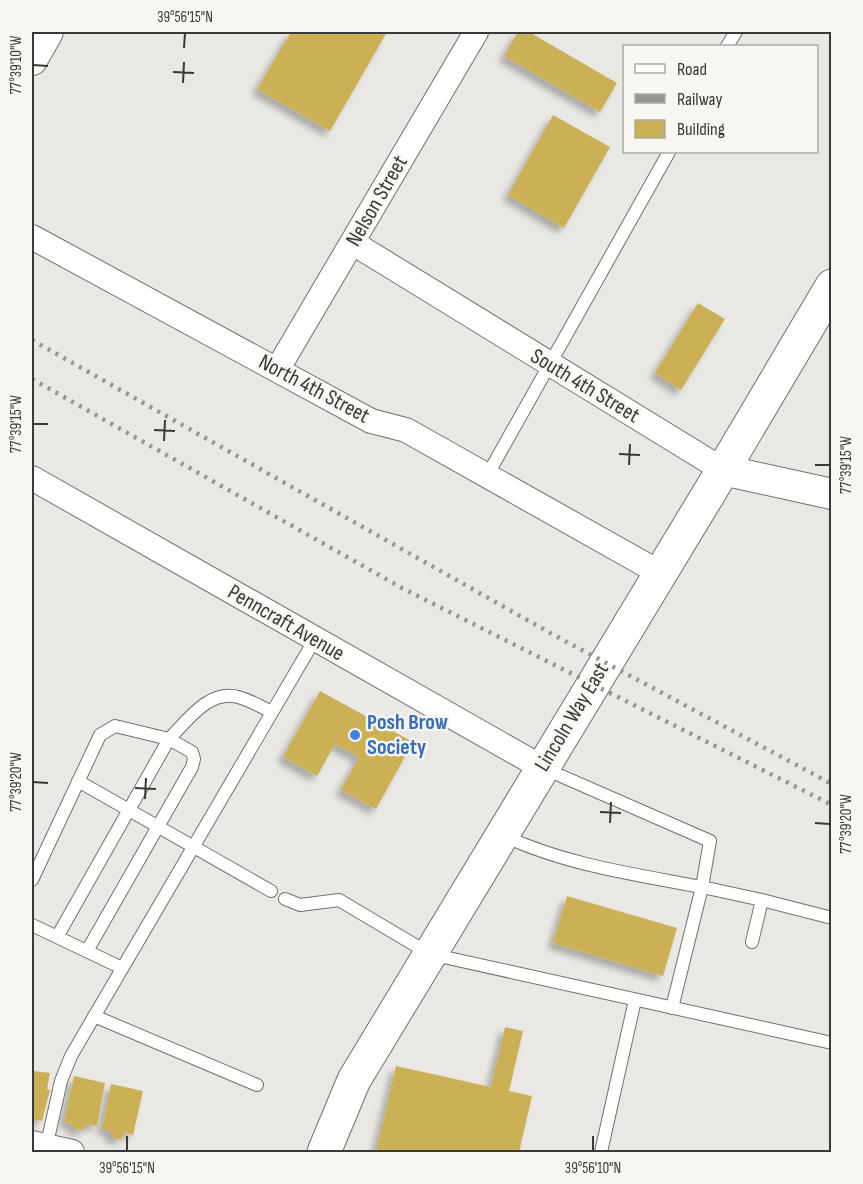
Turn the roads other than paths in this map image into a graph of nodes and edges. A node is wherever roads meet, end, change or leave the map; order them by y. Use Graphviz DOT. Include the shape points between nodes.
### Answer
graph roads {
  1 [pos="48,32"];
  2 [pos="476,32"];
  3 [pos="736,32"];
  4 [pos="728,45"];
  5 [pos="32,60"];
  6 [pos="668,153"];
  7 [pos="32,237"];
  8 [pos="353,243"];
  9 [pos="831,286"];
  10 [pos="550,365"];
  11 [pos="277,370"];
  12 [pos="723,470"];
  13 [pos="488,474"];
  14 [pos="32,478"];
  15 [pos="831,494"];
  16 [pos="660,573"];
  17 [pos="315,639"];
  18 [pos="272,712"];
  19 [pos="169,738"];
  20 [pos="541,767"];
  21 [pos="78,781"];
  22 [pos="128,808"];
  23 [pos="157,825"];
  24 [pos="501,835"];
  25 [pos="194,845"];
  26 [pos="32,880"];
  27 [pos="702,886"];
  28 [pos="271,891"];
  29 [pos="285,899"];
  30 [pos="762,900"];
  31 [pos="831,918"];
  32 [pos="32,925"];
  33 [pos="57,937"];
  34 [pos="752,942"];
  35 [pos="87,951"];
  36 [pos="430,954"];
  37 [pos="122,968"];
  38 [pos="635,1000"];
  39 [pos="672,1008"];
  40 [pos="94,1016"];
  41 [pos="831,1043"];
  42 [pos="257,1085"];
  43 [pos="41,1148"];
  44 [pos="72,1152"];
  45 [pos="324,1152"];
  46 [pos="601,1152"];
  1 -- 5 [label="street"];
  2 -- 8 [label="street, Nelson Street"];
  3 -- 4 [label="lane"];
  6 -- 10 [label="lane"];
  7 -- 11 [label="street, North 4th Street"];
  8 -- 10 [label="street, South 4th Street"];
  8 -- 11 [label="street, Nelson Street"];
  9 -- 12 [label="highway, Lincoln Way East"];
  10 -- 12 [label="street, South 4th Street"];
  10 -- 13 [label="lane"];
  11 -- 13 [label="street, North 4th Street" via="371,422 406,430"];
  12 -- 15 [label="street, South 4th Street"];
  12 -- 16 [label="highway, Lincoln Way East"];
  13 -- 16 [label="street, North 4th Street"];
  14 -- 17 [label="street, Penncraft Avenue"];
  16 -- 20 [label="highway, Lincoln Way East"];
  17 -- 18 [label="lane"];
  17 -- 20 [label="street, Penncraft Avenue"];
  18 -- 19 [label="lane" via="238,697 216,698 197,710"];
  18 -- 25 [label="lane"];
  19 -- 21 [label="lane" via="115,726 107,729 100,735"];
  19 -- 22 [label="lane"];
  19 -- 23 [label="lane" via="192,752 194,759"];
  20 -- 24 [label="highway, Lincoln Way East"];
  20 -- 27 [label="lane" via="710,841"];
  21 -- 22 [label="lane"];
  21 -- 26 [label="lane"];
  22 -- 23 [label="lane"];
  22 -- 33 [label="lane"];
  23 -- 25 [label="lane"];
  23 -- 35 [label="lane"];
  24 -- 27 [label="lane" via="573,862"];
  24 -- 36 [label="highway, Lincoln Way East"];
  25 -- 28 [label="lane"];
  25 -- 37 [label="lane"];
  27 -- 30 [label="lane"];
  27 -- 39 [label="lane"];
  29 -- 36 [label="lane" via="300,904 339,900"];
  30 -- 31 [label="lane"];
  30 -- 34 [label="lane"];
  32 -- 33 [label="lane"];
  33 -- 35 [label="lane"];
  35 -- 37 [label="lane"];
  36 -- 38 [label="lane"];
  36 -- 45 [label="highway, Lincoln Way East" via="354,1080"];
  37 -- 40 [label="lane"];
  38 -- 39 [label="lane"];
  38 -- 46 [label="lane"];
  39 -- 41 [label="lane"];
  40 -- 42 [label="lane"];
  40 -- 43 [label="lane" via="61,1081"];
  43 -- 44 [label="street"];
}
